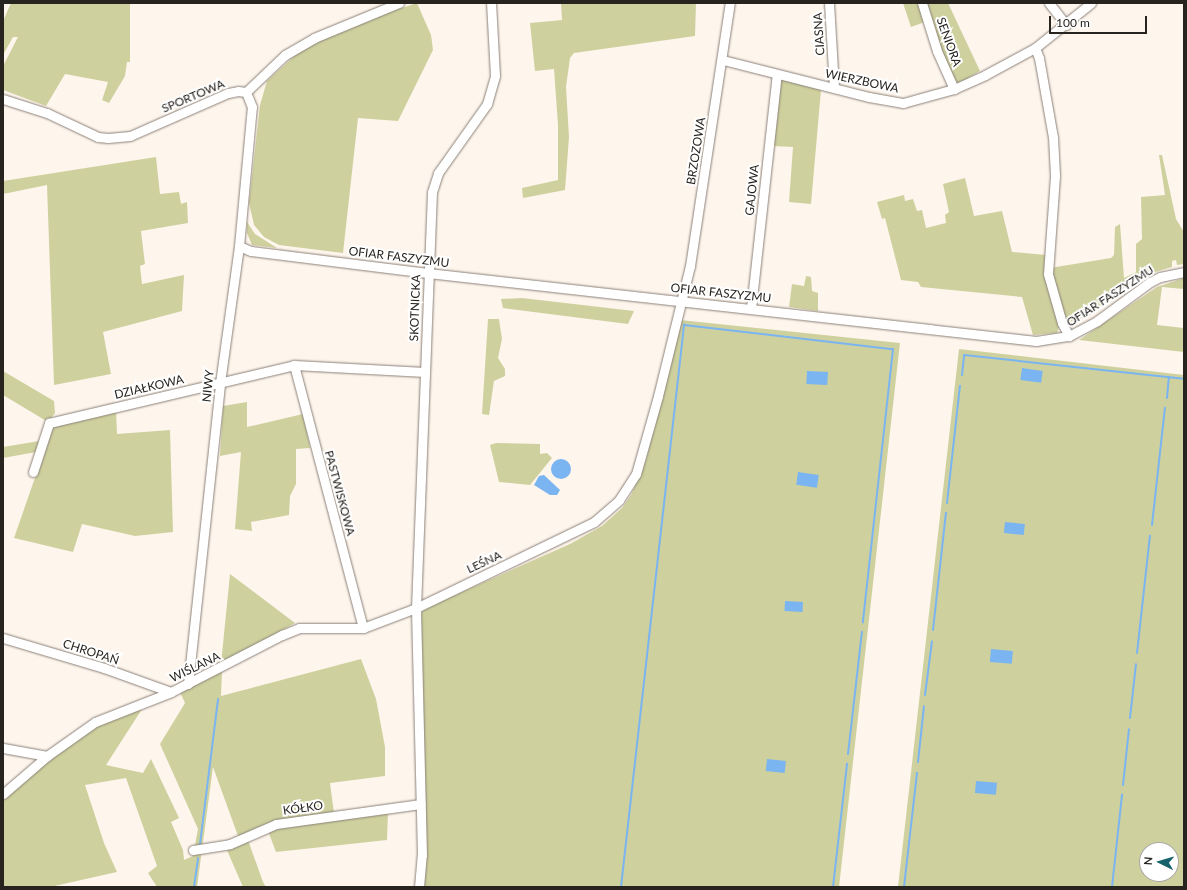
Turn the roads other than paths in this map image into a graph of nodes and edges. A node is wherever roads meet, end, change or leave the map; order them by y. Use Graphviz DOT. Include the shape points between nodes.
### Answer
graph roads {
  1 [pos="399,3"];
  2 [pos="491,3"];
  3 [pos="730,3"];
  4 [pos="829,3"];
  5 [pos="922,3"];
  6 [pos="1049,3"];
  7 [pos="1091,3"];
  8 [pos="1066,25"];
  9 [pos="1035,48"];
  10 [pos="723,60"];
  11 [pos="777,74"];
  12 [pos="834,88"];
  13 [pos="954,89"];
  14 [pos="246,92"];
  15 [pos="3,99"];
  16 [pos="239,246"];
  17 [pos="1184,272"];
  18 [pos="428,273"];
  19 [pos="681,301"];
  20 [pos="751,308"];
  21 [pos="1069,336"];
  22 [pos="294,365"];
  23 [pos="425,372"];
  24 [pos="220,383"];
  25 [pos="33,472"];
  26 [pos="416,608"];
  27 [pos="364,628"];
  28 [pos="3,638"];
  29 [pos="188,684"];
  30 [pos="171,692"];
  31 [pos="3,748"];
  32 [pos="47,756"];
  33 [pos="3,794"];
  34 [pos="421,804"];
  35 [pos="193,850"];
  36 [pos="419,887"];
  1 -- 14 [label="street" via="314,38 285,55"];
  2 -- 18 [label="street, SKOTNICKA" via="495,76 487,104 438,173 432,192"];
  3 -- 10 [label="street, BRZOZOWA"];
  4 -- 12 [label="street, CIASNA"];
  5 -- 13 [label="street, SENIORA" via="937,51"];
  6 -- 8 [label="street"];
  7 -- 8 [label="street, WIERZBOWA"];
  8 -- 9 [label="street, WIERZBOWA"];
  9 -- 13 [label="street, WIERZBOWA"];
  9 -- 21 [label="street" via="1053,137 1055,176 1048,274 1062,323"];
  10 -- 11 [label="street, WIERZBOWA"];
  10 -- 19 [label="street, BRZOZOWA" via="690,266"];
  11 -- 12 [label="street, WIERZBOWA"];
  11 -- 20 [label="street, GAJOWA"];
  12 -- 13 [label="street, WIERZBOWA" via="903,103"];
  14 -- 15 [label="street, SPORTOWA" via="228,93 130,136 108,138 98,137 47,113"];
  14 -- 16 [label="street, NIWY" via="252,107"];
  16 -- 18 [label="street, OFIAR FASZYZMU" via="251,251"];
  16 -- 24 [label="street, NIWY"];
  17 -- 21 [label="street, OFIAR FASZYZMU" via="1150,282 1097,320"];
  18 -- 19 [label="street, OFIAR FASZYZMU"];
  18 -- 23 [label="street, SKOTNICKA"];
  19 -- 20 [label="street, OFIAR FASZYZMU"];
  19 -- 26 [label="street, LEŚNA" via="639,465 619,500 603,516 577,531"];
  20 -- 21 [label="street, OFIAR FASZYZMU" via="1036,341"];
  22 -- 23 [label="street, DZIAŁKOWA"];
  22 -- 24 [label="street, DZIAŁKOWA"];
  22 -- 27 [label="street, PASTWISKOWA"];
  23 -- 26 [label="street, SKOTNICKA"];
  24 -- 25 [label="street, DZIAŁKOWA" via="48,423"];
  24 -- 29 [label="street, NIWY"];
  26 -- 27 [label="street, WIŚLANA"];
  26 -- 34 [label="street"];
  27 -- 29 [label="street, WIŚLANA" via="299,628"];
  28 -- 30 [label="street, CHROPAŃ" via="104,668"];
  29 -- 30 [label="street, WIŚLANA"];
  30 -- 32 [label="street, WIŚLANA" via="95,722"];
  31 -- 32 [label="street"];
  32 -- 33 [label="street, WIŚLANA"];
  34 -- 35 [label="street, KÓŁKO" via="276,824 230,844"];
  34 -- 36 [label="street" via="422,855"];
}
